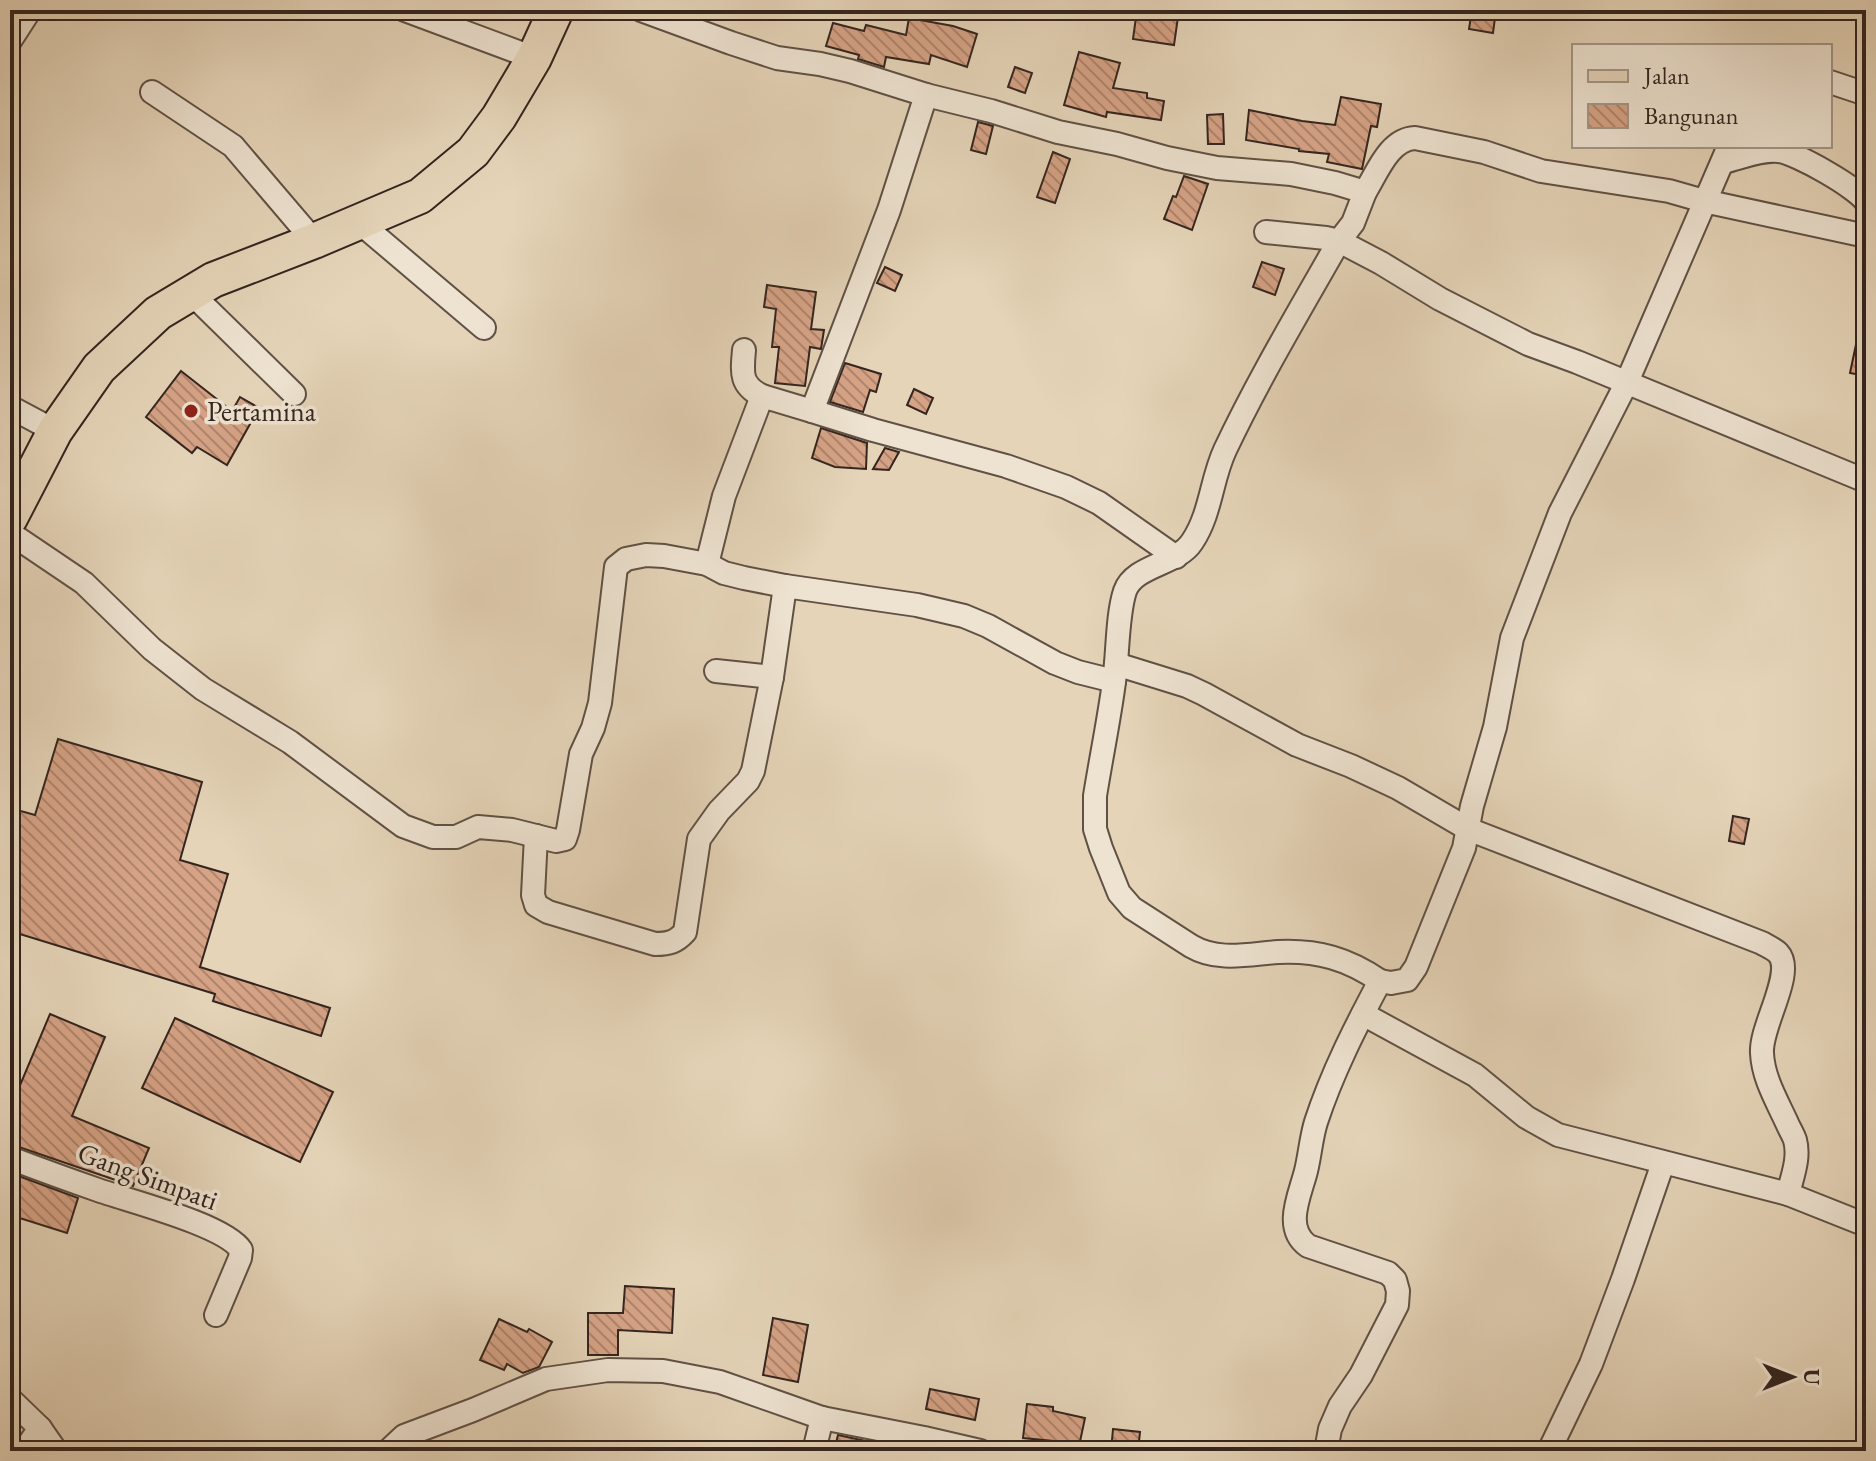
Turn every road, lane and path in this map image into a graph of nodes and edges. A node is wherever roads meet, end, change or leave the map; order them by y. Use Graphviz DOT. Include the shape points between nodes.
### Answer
graph roads {
  1 [pos="30,10"];
  2 [pos="405,10"];
  3 [pos="556,10"];
  4 [pos="641,10"];
  5 [pos="10,41"];
  6 [pos="534,58"];
  7 [pos="1832,83"];
  8 [pos="152,92"];
  9 [pos="926,95"];
  10 [pos="1864,96"];
  11 [pos="1726,154"];
  12 [pos="1365,192"];
  13 [pos="1704,201"];
  14 [pos="1866,202"];
  15 [pos="359,222"];
  16 [pos="1266,232"];
  17 [pos="1866,236"];
  18 [pos="314,241"];
  19 [pos="1339,241"];
  20 [pos="191,293"];
  21 [pos="484,328"];
  22 [pos="744,350"];
  23 [pos="1627,382"];
  24 [pos="294,394"];
  25 [pos="762,396"];
  26 [pos="10,407"];
  27 [pos="812,411"];
  28 [pos="55,431"];
  29 [pos="1866,481"];
  30 [pos="10,518"];
  31 [pos="10,533"];
  32 [pos="1176,557"];
  33 [pos="707,564"];
  34 [pos="785,586"];
  35 [pos="716,671"];
  36 [pos="1115,672"];
  37 [pos="772,677"];
  38 [pos="1468,829"];
  39 [pos="536,836"];
  40 [pos="1380,981"];
  41 [pos="1363,1014"];
  42 [pos="10,1158"];
  43 [pos="1663,1163"];
  44 [pos="1788,1194"];
  45 [pos="1866,1225"];
  46 [pos="216,1315"];
  47 [pos="10,1399"];
  48 [pos="822,1418"];
  49 [pos="40,1428"];
  50 [pos="24,1451"];
  51 [pos="56,1451"];
  52 [pos="388,1451"];
  53 [pos="814,1451"];
  54 [pos="980,1451"];
  55 [pos="1326,1451"];
  56 [pos="1549,1451"];
  1 -- 5 [label="street"];
  2 -- 6 [label="street"];
  3 -- 6 [label="main road"];
  4 -- 9 [label="street" via="777,58 835,68"];
  6 -- 15 [label="main road" via="473,152 420,196"];
  7 -- 10 [label="street"];
  8 -- 18 [label="street" via="233,146"];
  9 -- 12 [label="street" via="1167,158 1291,174"];
  9 -- 27 [label="street" via="889,210"];
  11 -- 13 [label="street"];
  11 -- 14 [label="street" via="1791,153"];
  12 -- 13 [label="street" via="1389,153 1406,138 1415,138 1541,171"];
  12 -- 19 [label="street"];
  13 -- 17 [label="street"];
  13 -- 23 [label="street"];
  15 -- 18 [label="main road"];
  15 -- 21 [label="street"];
  16 -- 19 [label="street"];
  18 -- 20 [label="main road"];
  19 -- 23 [label="street" via="1528,344"];
  19 -- 32 [label="street" via="1250,398 1220,462 1205,518 1191,544"];
  20 -- 24 [label="street"];
  20 -- 28 [label="main road" via="158,313 99,368"];
  22 -- 25 [label="street" via="745,382"];
  23 -- 29 [label="street"];
  23 -- 38 [label="street" via="1560,513 1512,638"];
  25 -- 27 [label="street"];
  25 -- 33 [label="street" via="724,496"];
  26 -- 28 [label="street"];
  27 -- 32 [label="street" via="1066,487 1099,503"];
  28 -- 30 [label="main road"];
  31 -- 39 [label="street" via="84,583 152,649 203,689 290,742 403,826 433,837 456,837 478,827"];
  32 -- 36 [label="street" via="1128,584"];
  33 -- 34 [label="street"];
  33 -- 39 [label="street" via="646,555 616,567 600,703 581,754 568,830 561,841"];
  34 -- 36 [label="street" via="964,616 1078,672"];
  34 -- 37 [label="street"];
  35 -- 37 [label="street"];
  36 -- 38 [label="street" via="1187,686 1297,745 1398,788"];
  36 -- 40 [label="street" via="1095,796 1095,829 1119,893 1132,908 1201,952 1229,957 1318,954 1360,967"];
  37 -- 39 [label="street" via="753,771 699,839 687,925 677,940 645,941 536,905"];
  38 -- 40 [label="street" via="1416,967 1407,980"];
  38 -- 44 [label="street" via="1777,952 1784,972 1762,1053 1770,1087 1795,1140"];
  40 -- 41 [label="street"];
  41 -- 43 [label="street" via="1475,1075 1526,1117 1558,1135"];
  41 -- 55 [label="street" via="1331,1079 1315,1127 1295,1229 1308,1246 1388,1273 1395,1280 1397,1305 1340,1406"];
  42 -- 46 [label="street, Gang Simpati" via="204,1225 236,1243 240,1258"];
  43 -- 44 [label="street"];
  43 -- 56 [label="street" via="1591,1364"];
  44 -- 45 [label="street"];
  47 -- 49 [label="street"];
  48 -- 52 [label="street" via="720,1382 663,1371 608,1370 546,1379 404,1436"];
  48 -- 53 [label="street"];
  48 -- 54 [label="street"];
  49 -- 50 [label="street"];
  49 -- 51 [label="street"];
}
